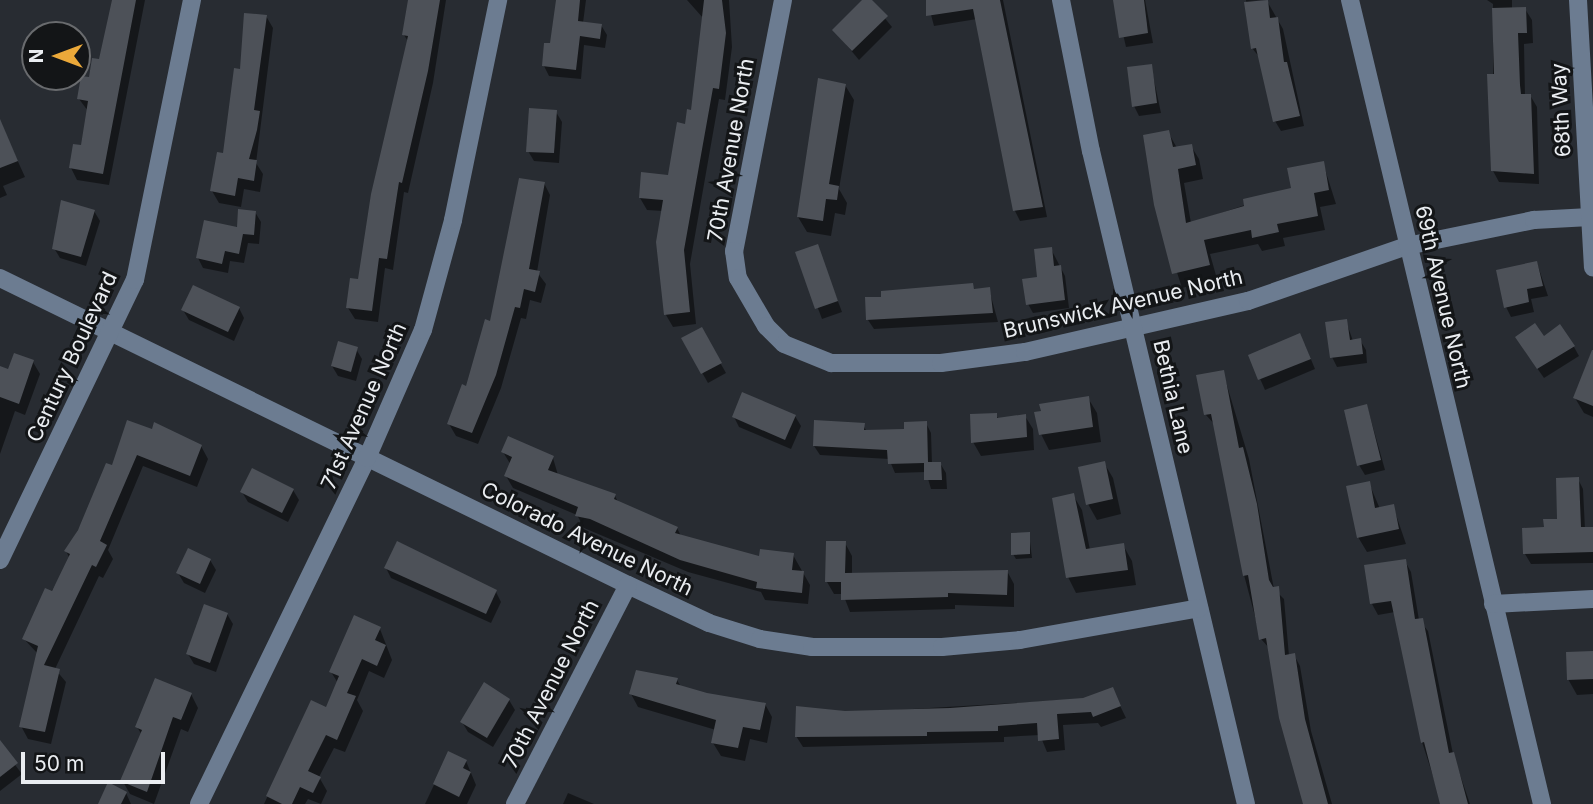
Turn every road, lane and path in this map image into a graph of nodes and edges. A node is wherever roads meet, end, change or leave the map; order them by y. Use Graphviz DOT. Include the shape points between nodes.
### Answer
graph roads {
  1 [pos="192,0"];
  2 [pos="498,0"];
  3 [pos="783,0"];
  4 [pos="1061,0"];
  5 [pos="1350,0"];
  6 [pos="1578,0"];
  7 [pos="1590,217"];
  8 [pos="1407,246"];
  9 [pos="1593,268"];
  10 [pos="0,278"];
  11 [pos="1133,329"];
  12 [pos="111,333"];
  13 [pos="856,366"];
  14 [pos="367,458"];
  15 [pos="0,560"];
  16 [pos="628,585"];
  17 [pos="1593,599"];
  18 [pos="1493,604"];
  19 [pos="1199,608"];
  20 [pos="199,804"];
  21 [pos="515,804"];
  22 [pos="1246,804"];
  23 [pos="1542,804"];
  1 -- 12 [label="street, Century Boulevard" via="144,247"];
  2 -- 14 [label="street, 71st Avenue North" via="440,277 403,383"];
  3 -- 13 [label="street, 70th Avenue North" via="738,224 734,251 738,278 749,304 784,344 807,356"];
  4 -- 11 [label="street, Bethia Lane"];
  5 -- 8 [label="street, 69th Avenue North"];
  6 -- 7 [label="street, 68th Way"];
  7 -- 8 [label="street, Brunswick Avenue North" via="1534,220"];
  7 -- 9 [label="street"];
  8 -- 11 [label="street, Brunswick Avenue North" via="1248,301"];
  8 -- 18 [label="street, 69th Avenue North"];
  10 -- 12 [label="street, Colorado Avenue North"];
  11 -- 13 [label="street, Brunswick Avenue North" via="1025,352"];
  11 -- 19 [label="street, Bethia Lane"];
  12 -- 14 [label="street, Colorado Avenue North"];
  12 -- 15 [label="street, Century Boulevard"];
  14 -- 16 [label="street, Colorado Avenue North"];
  14 -- 20 [label="street, 71st Avenue North"];
  16 -- 19 [label="street, Colorado Avenue North" via="709,623 760,639 811,647 942,647 1020,640"];
  16 -- 21 [label="street, 70th Avenue North"];
  17 -- 18 [label="street"];
  18 -- 23 [label="street, 69th Avenue North"];
  19 -- 22 [label="street, Bethia Lane"];
}
